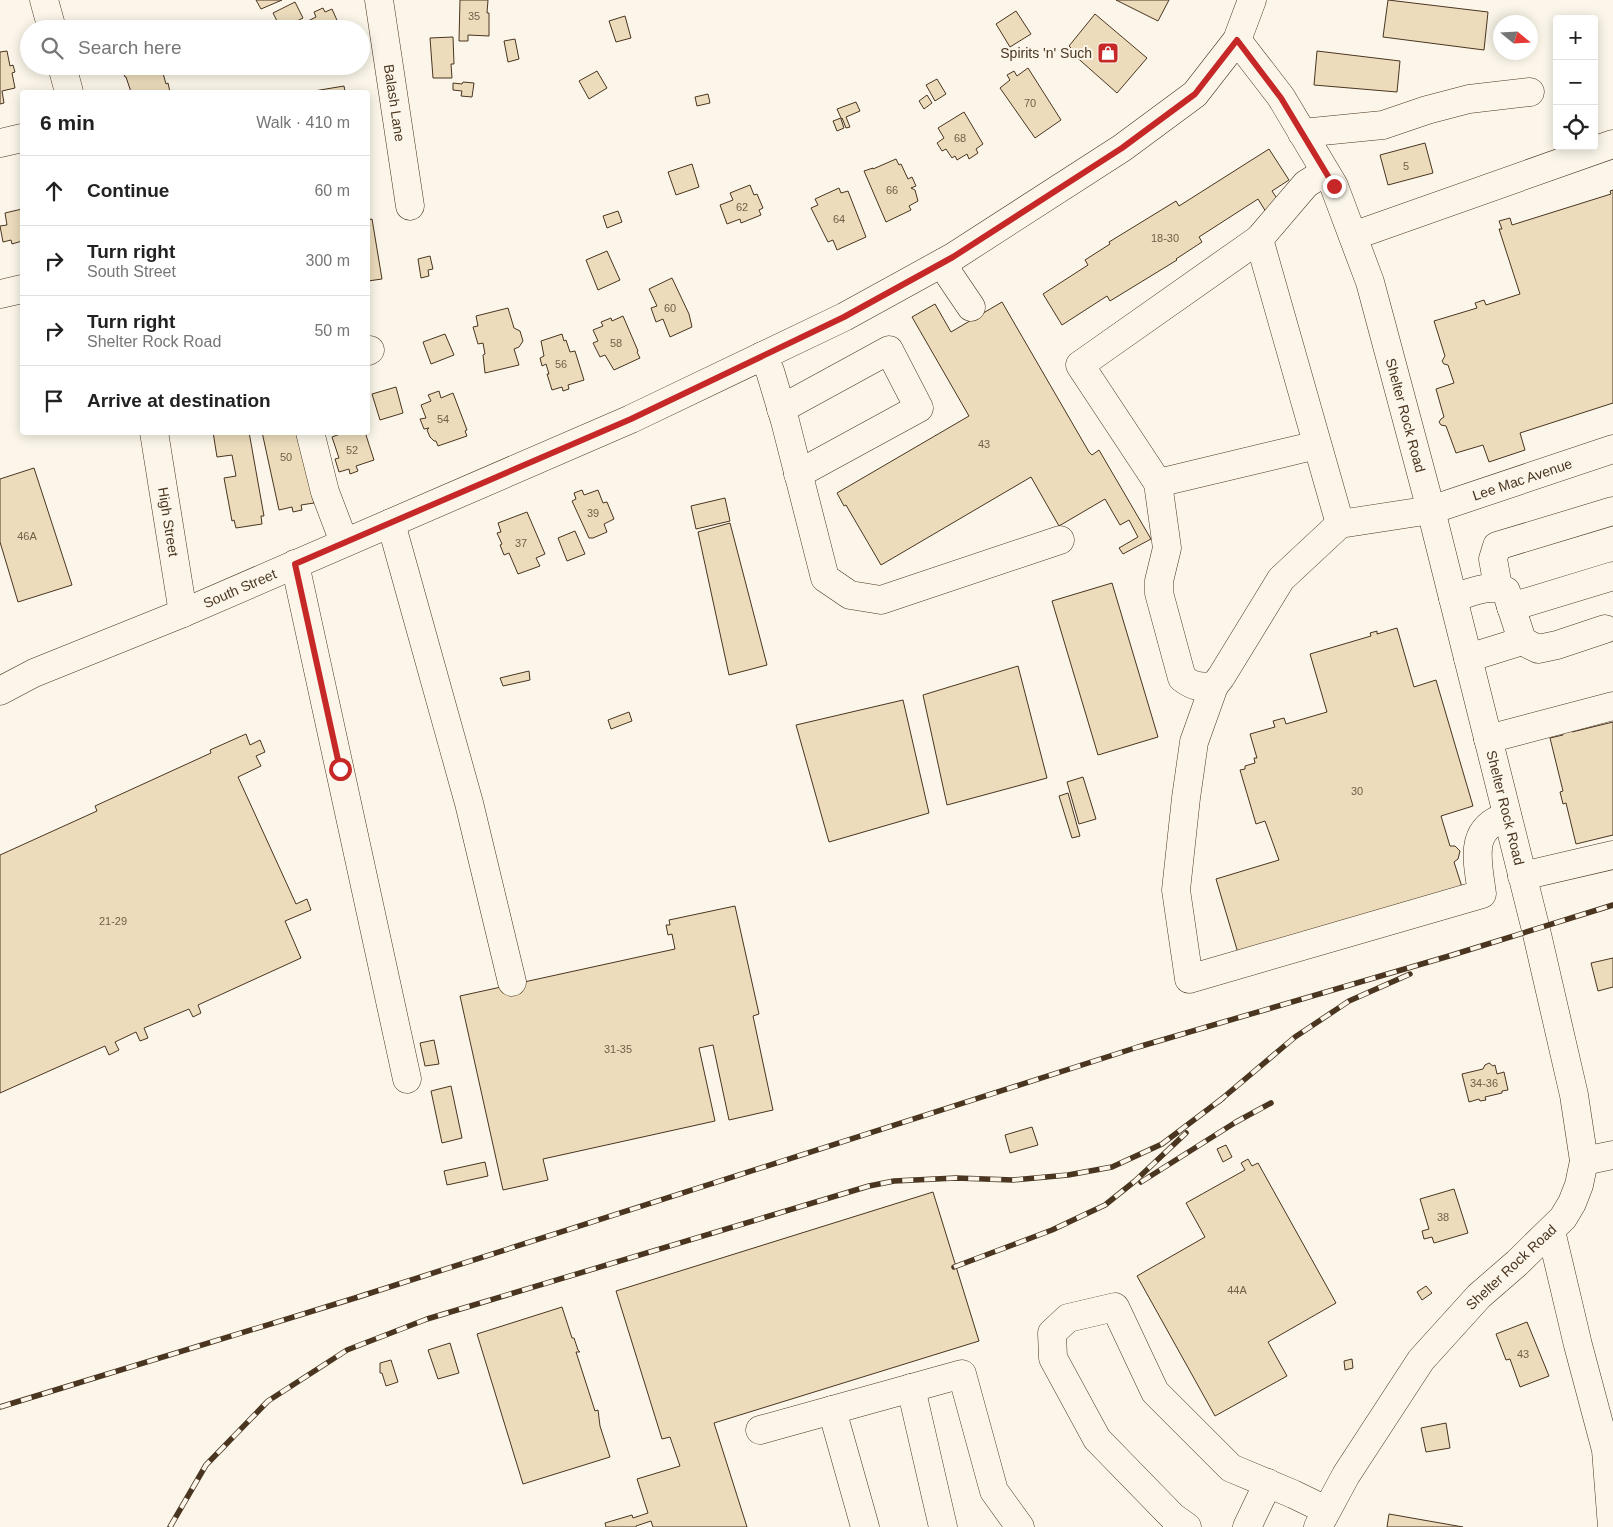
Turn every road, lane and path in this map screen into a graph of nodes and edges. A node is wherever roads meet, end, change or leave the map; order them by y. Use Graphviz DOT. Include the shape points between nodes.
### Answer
graph roads {
  1 [pos="44,0"];
  2 [pos="379,0"];
  3 [pos="1252,0"];
  4 [pos="50,20"];
  5 [pos="1237,40"];
  6 [pos="64,75"];
  7 [pos="68,90"];
  8 [pos="1530,92"];
  9 [pos="1302,133"];
  10 [pos="20,138"];
  11 [pos="0,143"];
  12 [pos="1613,144"];
  13 [pos="1326,172"];
  14 [pos="410,206"];
  15 [pos="1353,236"];
  16 [pos="1259,239"];
  17 [pos="944,262"];
  18 [pos="20,289"];
  19 [pos="0,294"];
  20 [pos="971,307"];
  21 [pos="762,356"];
  22 [pos="781,409"];
  23 [pos="154,435"];
  24 [pos="311,435"];
  25 [pos="1317,445"];
  26 [pos="1613,449"];
  27 [pos="798,474"];
  28 [pos="1158,483"];
  29 [pos="1431,510"];
  30 [pos="1613,510"];
  31 [pos="391,523"];
  32 [pos="1340,524"];
  33 [pos="1060,540"];
  34 [pos="344,542"];
  35 [pos="295,564"];
  36 [pos="1613,576"];
  37 [pos="1505,597"];
  38 [pos="1453,598"];
  39 [pos="183,613"];
  40 [pos="1605,629"];
  41 [pos="1518,639"];
  42 [pos="1468,658"];
  43 [pos="1214,686"];
  44 [pos="0,691"];
  45 [pos="1613,706"];
  46 [pos="1488,739"];
  47 [pos="1507,816"];
  48 [pos="1613,855"];
  49 [pos="1522,876"];
  50 [pos="512,982"];
  51 [pos="407,1079"];
  52 [pos="1613,1155"];
  53 [pos="1584,1161"];
  54 [pos="1551,1231"];
  55 [pos="911,1388"];
  56 [pos="832,1410"];
  57 [pos="760,1430"];
  58 [pos="1268,1483"];
  59 [pos="1322,1519"];
  60 [pos="865,1527"];
  61 [pos="943,1527"];
  62 [pos="1020,1527"];
  63 [pos="1187,1527"];
  64 [pos="1247,1527"];
  65 [pos="1612,1527"];
  1 -- 4 [label="street"];
  2 -- 14 [label="street, Balash Lane"];
  3 -- 5 [label="street, South Street"];
  5 -- 9 [label="street, Shelter Rock Road" via="1281,98"];
  5 -- 17 [label="street, South Street" via="1195,94 1122,148"];
  6 -- 7 [label="street"];
  8 -- 9 [label="street" via="1469,99 1383,126"];
  9 -- 13 [label="street, Shelter Rock Road"];
  10 -- 11 [label="street"];
  12 -- 15 [label="street"];
  13 -- 15 [label="street, Shelter Rock Road"];
  13 -- 16 [label="street" via="1306,184"];
  15 -- 29 [label="street, Shelter Rock Road" via="1370,282"];
  16 -- 25 [label="street"];
  16 -- 28 [label="street" via="1080,365"];
  17 -- 20 [label="street"];
  17 -- 21 [label="street, South Street" via="844,317"];
  18 -- 19 [label="street"];
  21 -- 22 [label="street"];
  21 -- 31 [label="street, South Street" via="631,419"];
  22 -- 27 [label="street"];
  22 -- 27 [label="street" via="889,350 919,408"];
  23 -- 39 [label="street, High Street"];
  24 -- 34 [label="street"];
  25 -- 28 [label="street"];
  25 -- 32 [label="street"];
  26 -- 29 [label="street, Lee Mac Avenue"];
  27 -- 33 [label="street" via="825,578 850,594 882,600"];
  28 -- 43 [label="street" via="1167,548 1158,581 1161,602 1182,678 1194,686"];
  29 -- 32 [label="street, Lee Mac Avenue"];
  29 -- 38 [label="street, Shelter Rock Road"];
  30 -- 37 [label="street" via="1497,546 1493,559"];
  31 -- 34 [label="street, South Street"];
  31 -- 50 [label="street" via="469,803"];
  32 -- 43 [label="street" via="1281,579"];
  34 -- 35 [label="street, South Street"];
  35 -- 39 [label="street, South Street"];
  35 -- 51 [label="street"];
  36 -- 37 [label="street"];
  37 -- 38 [label="street" via="1480,590"];
  37 -- 41 [label="street" via="1520,634"];
  38 -- 42 [label="street, Shelter Rock Road"];
  39 -- 44 [label="street, South Street" via="34,673"];
  40 -- 41 [label="street" via="1538,649"];
  41 -- 42 [label="street" via="1516,644"];
  42 -- 46 [label="street, Shelter Rock Road"];
  43 -- 47 [label="street" via="1194,742 1176,890 1189,980 1482,894 1478,841 1494,821"];
  45 -- 46 [label="street"];
  46 -- 47 [label="street, Shelter Rock Road"];
  47 -- 49 [label="street, Shelter Rock Road"];
  48 -- 49 [label="street"];
  49 -- 53 [label="street, Shelter Rock Road" via="1574,1095"];
  52 -- 53 [label="street"];
  53 -- 54 [label="street, Shelter Rock Road" via="1572,1203"];
  54 -- 59 [label="street, Shelter Rock Road" via="1479,1296 1421,1360 1346,1475"];
  54 -- 65 [label="street" via="1606,1450"];
  55 -- 56 [label="street"];
  55 -- 61 [label="street"];
  55 -- 62 [label="street" via="962,1374 994,1492"];
  56 -- 57 [label="street"];
  56 -- 60 [label="street"];
  58 -- 59 [label="street"];
  58 -- 63 [label="street" via="1231,1468 1155,1392 1115,1307 1068,1318 1052,1333 1053,1358 1098,1439 1173,1517"];
  58 -- 64 [label="street"];
}
